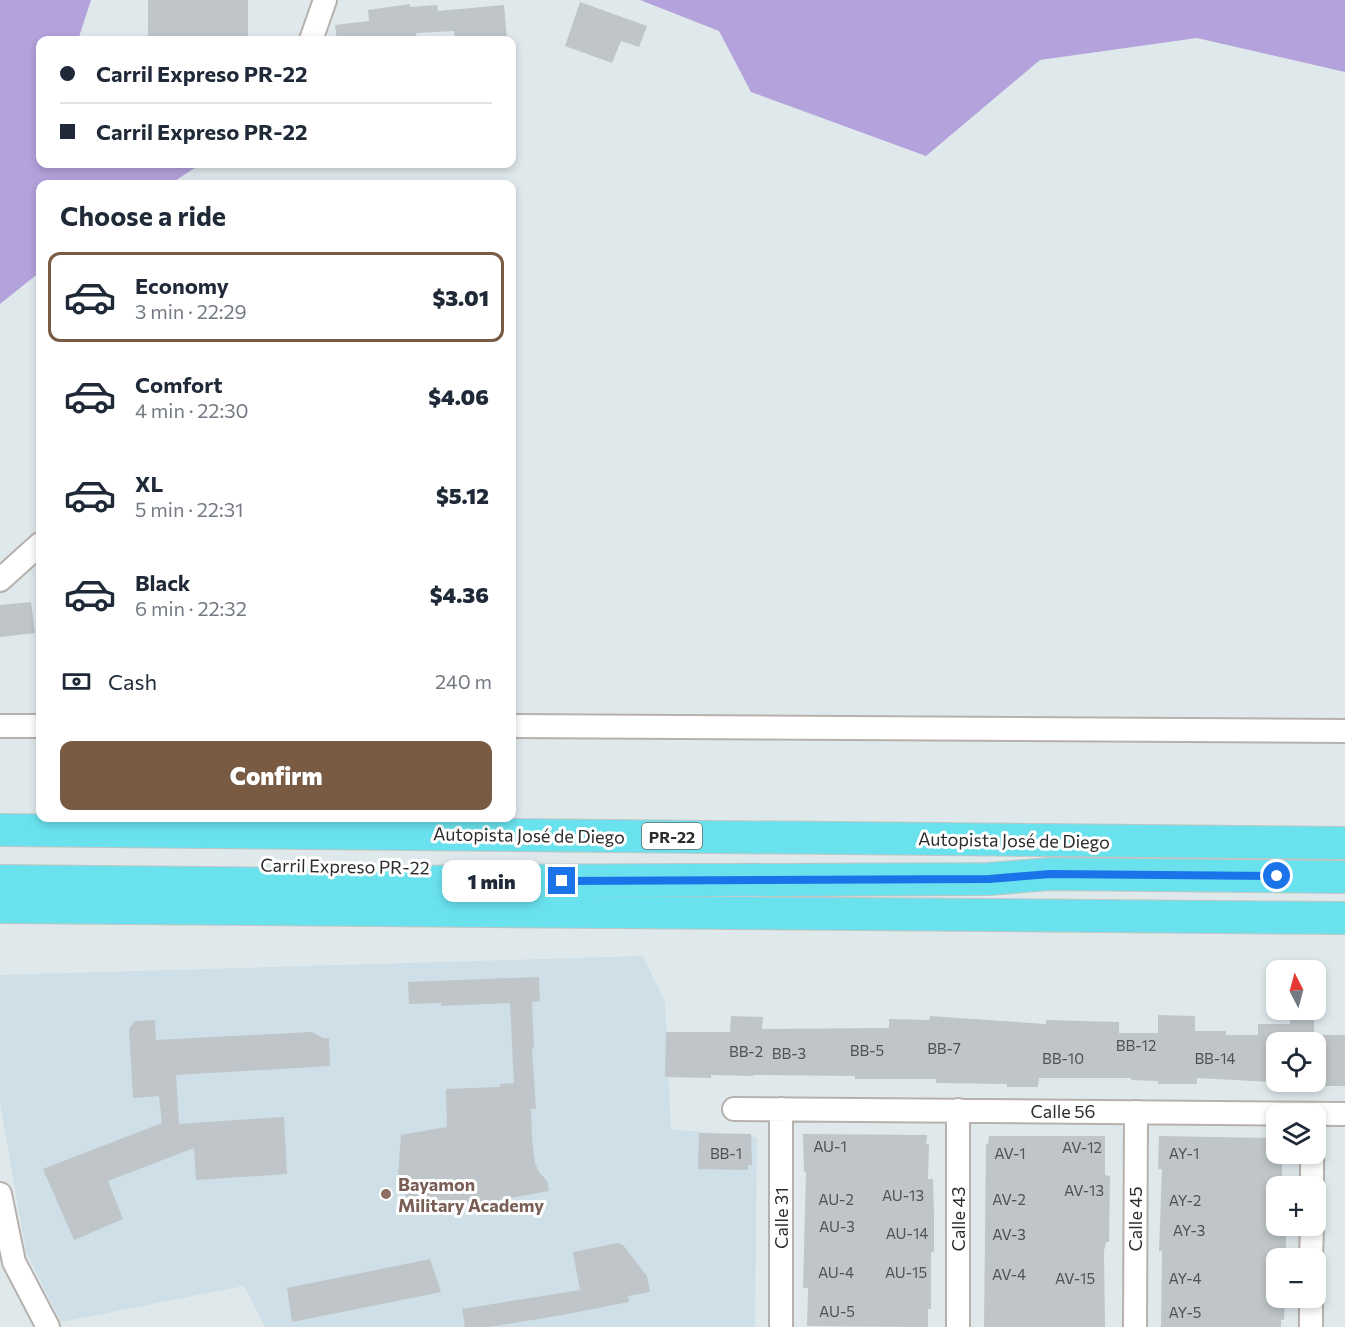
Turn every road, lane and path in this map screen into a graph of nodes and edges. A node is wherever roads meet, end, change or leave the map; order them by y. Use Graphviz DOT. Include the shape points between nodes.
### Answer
graph roads {
  1 [pos="329,1"];
  2 [pos="313,36"];
  3 [pos="36,548"];
  4 [pos="0,579"];
  5 [pos="0,726"];
  6 [pos="36,726"];
  7 [pos="516,726"];
  8 [pos="1345,731"];
  9 [pos="0,830"];
  10 [pos="1345,843"];
  11 [pos="0,861"];
  12 [pos="1050,874"];
  13 [pos="1345,877"];
  14 [pos="0,880"];
  15 [pos="0,907"];
  16 [pos="1345,918"];
  17 [pos="734,1109"];
  18 [pos="781,1109"];
  19 [pos="958,1110"];
  20 [pos="1136,1112"];
  21 [pos="1266,1113"];
  22 [pos="1326,1114"];
  23 [pos="1345,1114"];
  24 [pos="0,1194"];
  25 [pos="1311,1308"];
  26 [pos="48,1327"];
  27 [pos="781,1327"];
  28 [pos="958,1327"];
  29 [pos="1135,1327"];
  30 [pos="1311,1327"];
  1 -- 2 [label="street"];
  3 -- 4 [label="street"];
  5 -- 6 [label="street"];
  7 -- 8 [label="street"];
  9 -- 10 [label="highway, Autopista José de Diego / PR-22"];
  11 -- 12 [label="highway, Carril Expreso PR-22" via="487,868 987,866"];
  12 -- 13 [label="highway, Carril Expreso PR-22"];
  12 -- 14 [label="highway, Carril Expreso PR-22" via="989,879 316,884"];
  15 -- 16 [label="highway"];
  17 -- 18 [label="street, Calle 56"];
  18 -- 19 [label="street, Calle 56"];
  18 -- 27 [label="street, Calle 31"];
  19 -- 20 [label="street, Calle 56"];
  19 -- 28 [label="street, Calle 43"];
  20 -- 21 [label="street, Calle 56"];
  20 -- 29 [label="street, Calle 45"];
  22 -- 23 [label="street, Calle 56"];
  24 -- 26 [label="street" via="14,1262"];
  25 -- 30 [label="street"];
}
